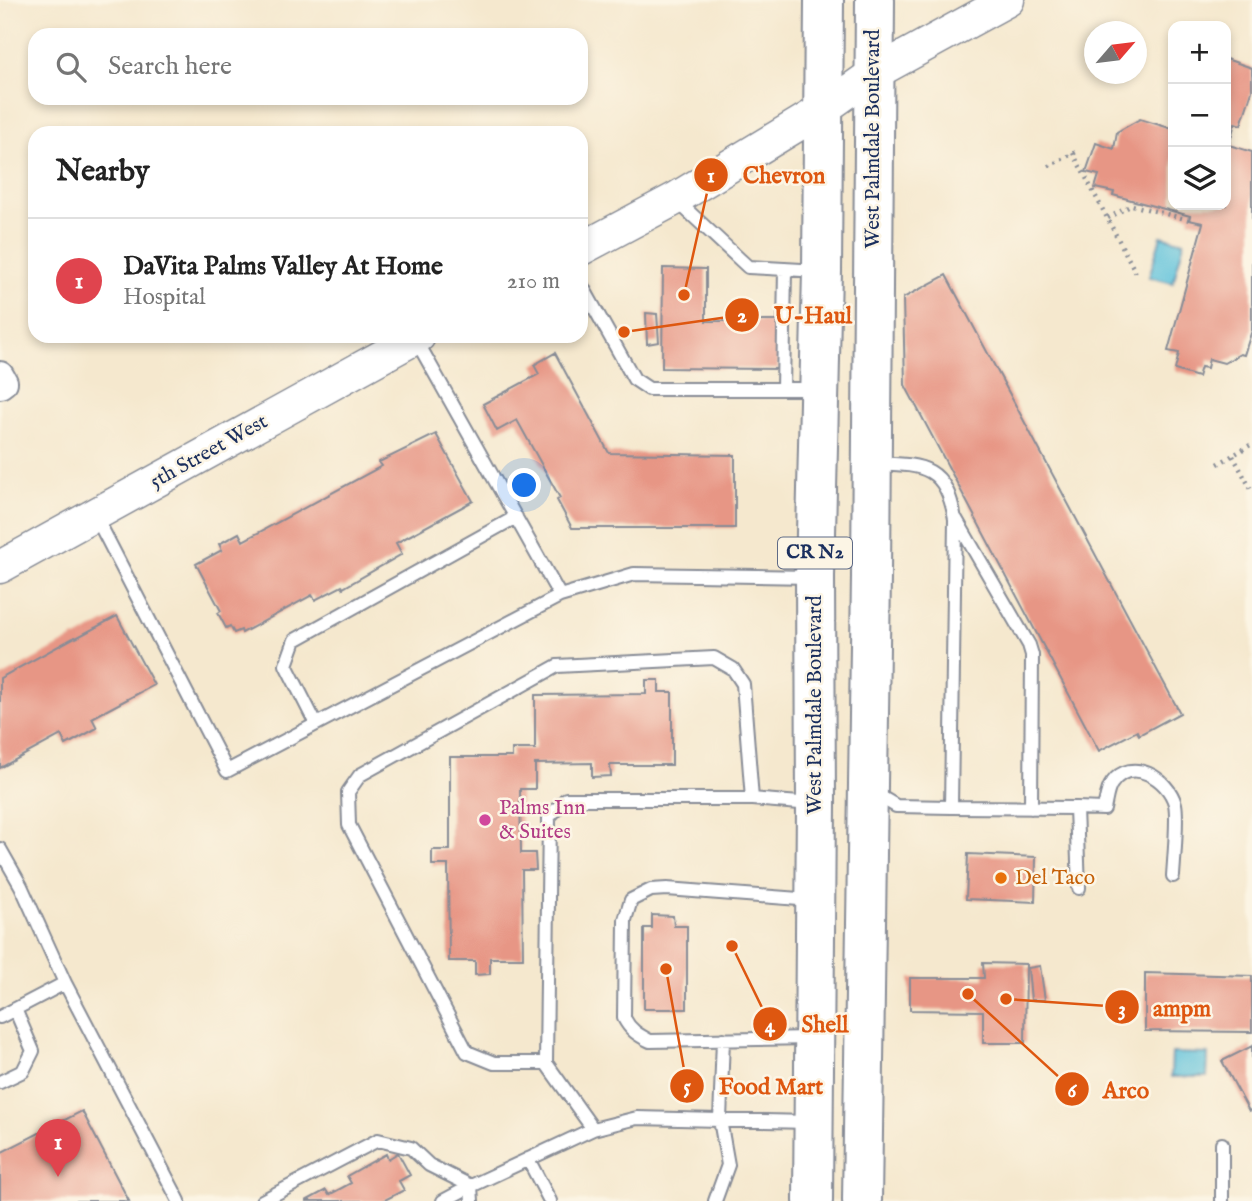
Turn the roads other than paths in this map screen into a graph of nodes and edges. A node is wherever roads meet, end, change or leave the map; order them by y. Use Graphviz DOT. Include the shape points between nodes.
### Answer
graph roads {
  1 [pos="824,0"];
  2 [pos="875,0"];
  3 [pos="1008,0"];
  4 [pos="873,74"];
  5 [pos="822,110"];
  6 [pos="675,199"];
  7 [pos="588,245"];
  8 [pos="803,270"];
  9 [pos="588,297"];
  10 [pos="406,343"];
  11 [pos="420,343"];
  12 [pos="0,375"];
  13 [pos="0,385"];
  14 [pos="801,389"];
  15 [pos="871,462"];
  16 [pos="95,515"];
  17 [pos="516,517"];
  18 [pos="956,519"];
  19 [pos="0,567"];
  20 [pos="815,577"];
  21 [pos="561,596"];
  22 [pos="316,724"];
  23 [pos="867,790"];
  24 [pos="752,799"];
  25 [pos="816,804"];
  26 [pos="951,807"];
  27 [pos="1031,808"];
  28 [pos="1076,808"];
  29 [pos="0,849"];
  30 [pos="1173,876"];
  31 [pos="1079,888"];
  32 [pos="816,900"];
  33 [pos="865,976"];
  34 [pos="65,983"];
  35 [pos="15,1009"];
  36 [pos="0,1017"];
  37 [pos="815,1038"];
  38 [pos="723,1039"];
  39 [pos="546,1063"];
  40 [pos="0,1082"];
  41 [pos="863,1119"];
  42 [pos="720,1120"];
  43 [pos="814,1122"];
  44 [pos="593,1129"];
  45 [pos="1222,1144"];
  46 [pos="528,1159"];
  47 [pos="471,1186"];
  48 [pos="179,1201"];
  49 [pos="262,1201"];
  50 [pos="443,1201"];
  51 [pos="472,1201"];
  52 [pos="550,1201"];
  53 [pos="715,1201"];
  54 [pos="813,1201"];
  55 [pos="862,1201"];
  56 [pos="1222,1201"];
  1 -- 5 [label="main road, West Palmdale Boulevard / CR N2"];
  2 -- 4 [label="main road, West Palmdale Boulevard / CR N2"];
  3 -- 4 [label="street"];
  4 -- 5 [label="street"];
  4 -- 15 [label="main road, West Palmdale Boulevard / CR N2"];
  5 -- 6 [label="street"];
  5 -- 8 [label="main road, West Palmdale Boulevard / CR N2"];
  6 -- 7 [label="street"];
  6 -- 8 [label="lane" via="748,268"];
  8 -- 14 [label="main road, West Palmdale Boulevard / CR N2"];
  9 -- 14 [label="lane" via="634,379 649,389"];
  10 -- 16 [label="street, 5th Street West"];
  11 -- 17 [label="lane"];
  12 -- 13 [label="street" via="4,382"];
  14 -- 20 [label="main road, West Palmdale Boulevard / CR N2"];
  15 -- 18 [label="lane" via="919,465 933,474 951,497"];
  15 -- 23 [label="main road, West Palmdale Boulevard / CR N2"];
  16 -- 19 [label="street, 5th Street West"];
  16 -- 22 [label="lane" via="227,771"];
  17 -- 21 [label="lane"];
  17 -- 22 [label="lane" via="296,640 286,665"];
  18 -- 26 [label="lane"];
  18 -- 27 [label="lane" via="1032,655"];
  20 -- 21 [label="lane" via="634,574"];
  20 -- 23 [label="main road" via="833,609 837,628 838,763 847,780"];
  20 -- 25 [label="main road, West Palmdale Boulevard / CR N2"];
  21 -- 22 [label="lane"];
  23 -- 26 [label="lane" via="896,806"];
  23 -- 33 [label="main road, West Palmdale Boulevard / CR N2"];
  24 -- 25 [label="lane"];
  24 -- 39 [label="lane" via="566,799 548,817"];
  24 -- 39 [label="lane" via="743,684 733,669 714,658 557,666 360,775 348,792 349,825 467,1052 494,1063"];
  25 -- 32 [label="main road, West Palmdale Boulevard / CR N2"];
  25 -- 33 [label="main road" via="837,837 847,947 853,964"];
  26 -- 27 [label="lane"];
  27 -- 28 [label="lane"];
  28 -- 30 [label="lane" via="1104,809 1110,784 1121,774 1148,772 1175,805"];
  28 -- 31 [label="lane"];
  29 -- 34 [label="lane"];
  32 -- 37 [label="main road, West Palmdale Boulevard / CR N2"];
  32 -- 38 [label="lane" via="667,889 651,890 631,900 625,920 624,1018 628,1026 650,1041"];
  33 -- 41 [label="main road, West Palmdale Boulevard / CR N2"];
  34 -- 35 [label="lane"];
  34 -- 48 [label="lane"];
  35 -- 36 [label="lane"];
  35 -- 40 [label="lane" via="33,1051 23,1071"];
  37 -- 38 [label="lane"];
  37 -- 43 [label="main road, West Palmdale Boulevard / CR N2"];
  38 -- 42 [label="lane"];
  39 -- 44 [label="lane"];
  41 -- 43 [label="main road"];
  41 -- 55 [label="main road, West Palmdale Boulevard / CR N2"];
  42 -- 43 [label="lane"];
  42 -- 44 [label="lane" via="637,1118"];
  42 -- 53 [label="lane" via="728,1165"];
  43 -- 54 [label="main road, West Palmdale Boulevard / CR N2"];
  44 -- 46 [label="lane"];
  45 -- 56 [label="lane"];
  46 -- 47 [label="lane"];
  46 -- 52 [label="lane"];
  47 -- 49 [label="lane" via="429,1165 411,1148 378,1140"];
  47 -- 50 [label="lane"];
  47 -- 51 [label="lane"];
}
